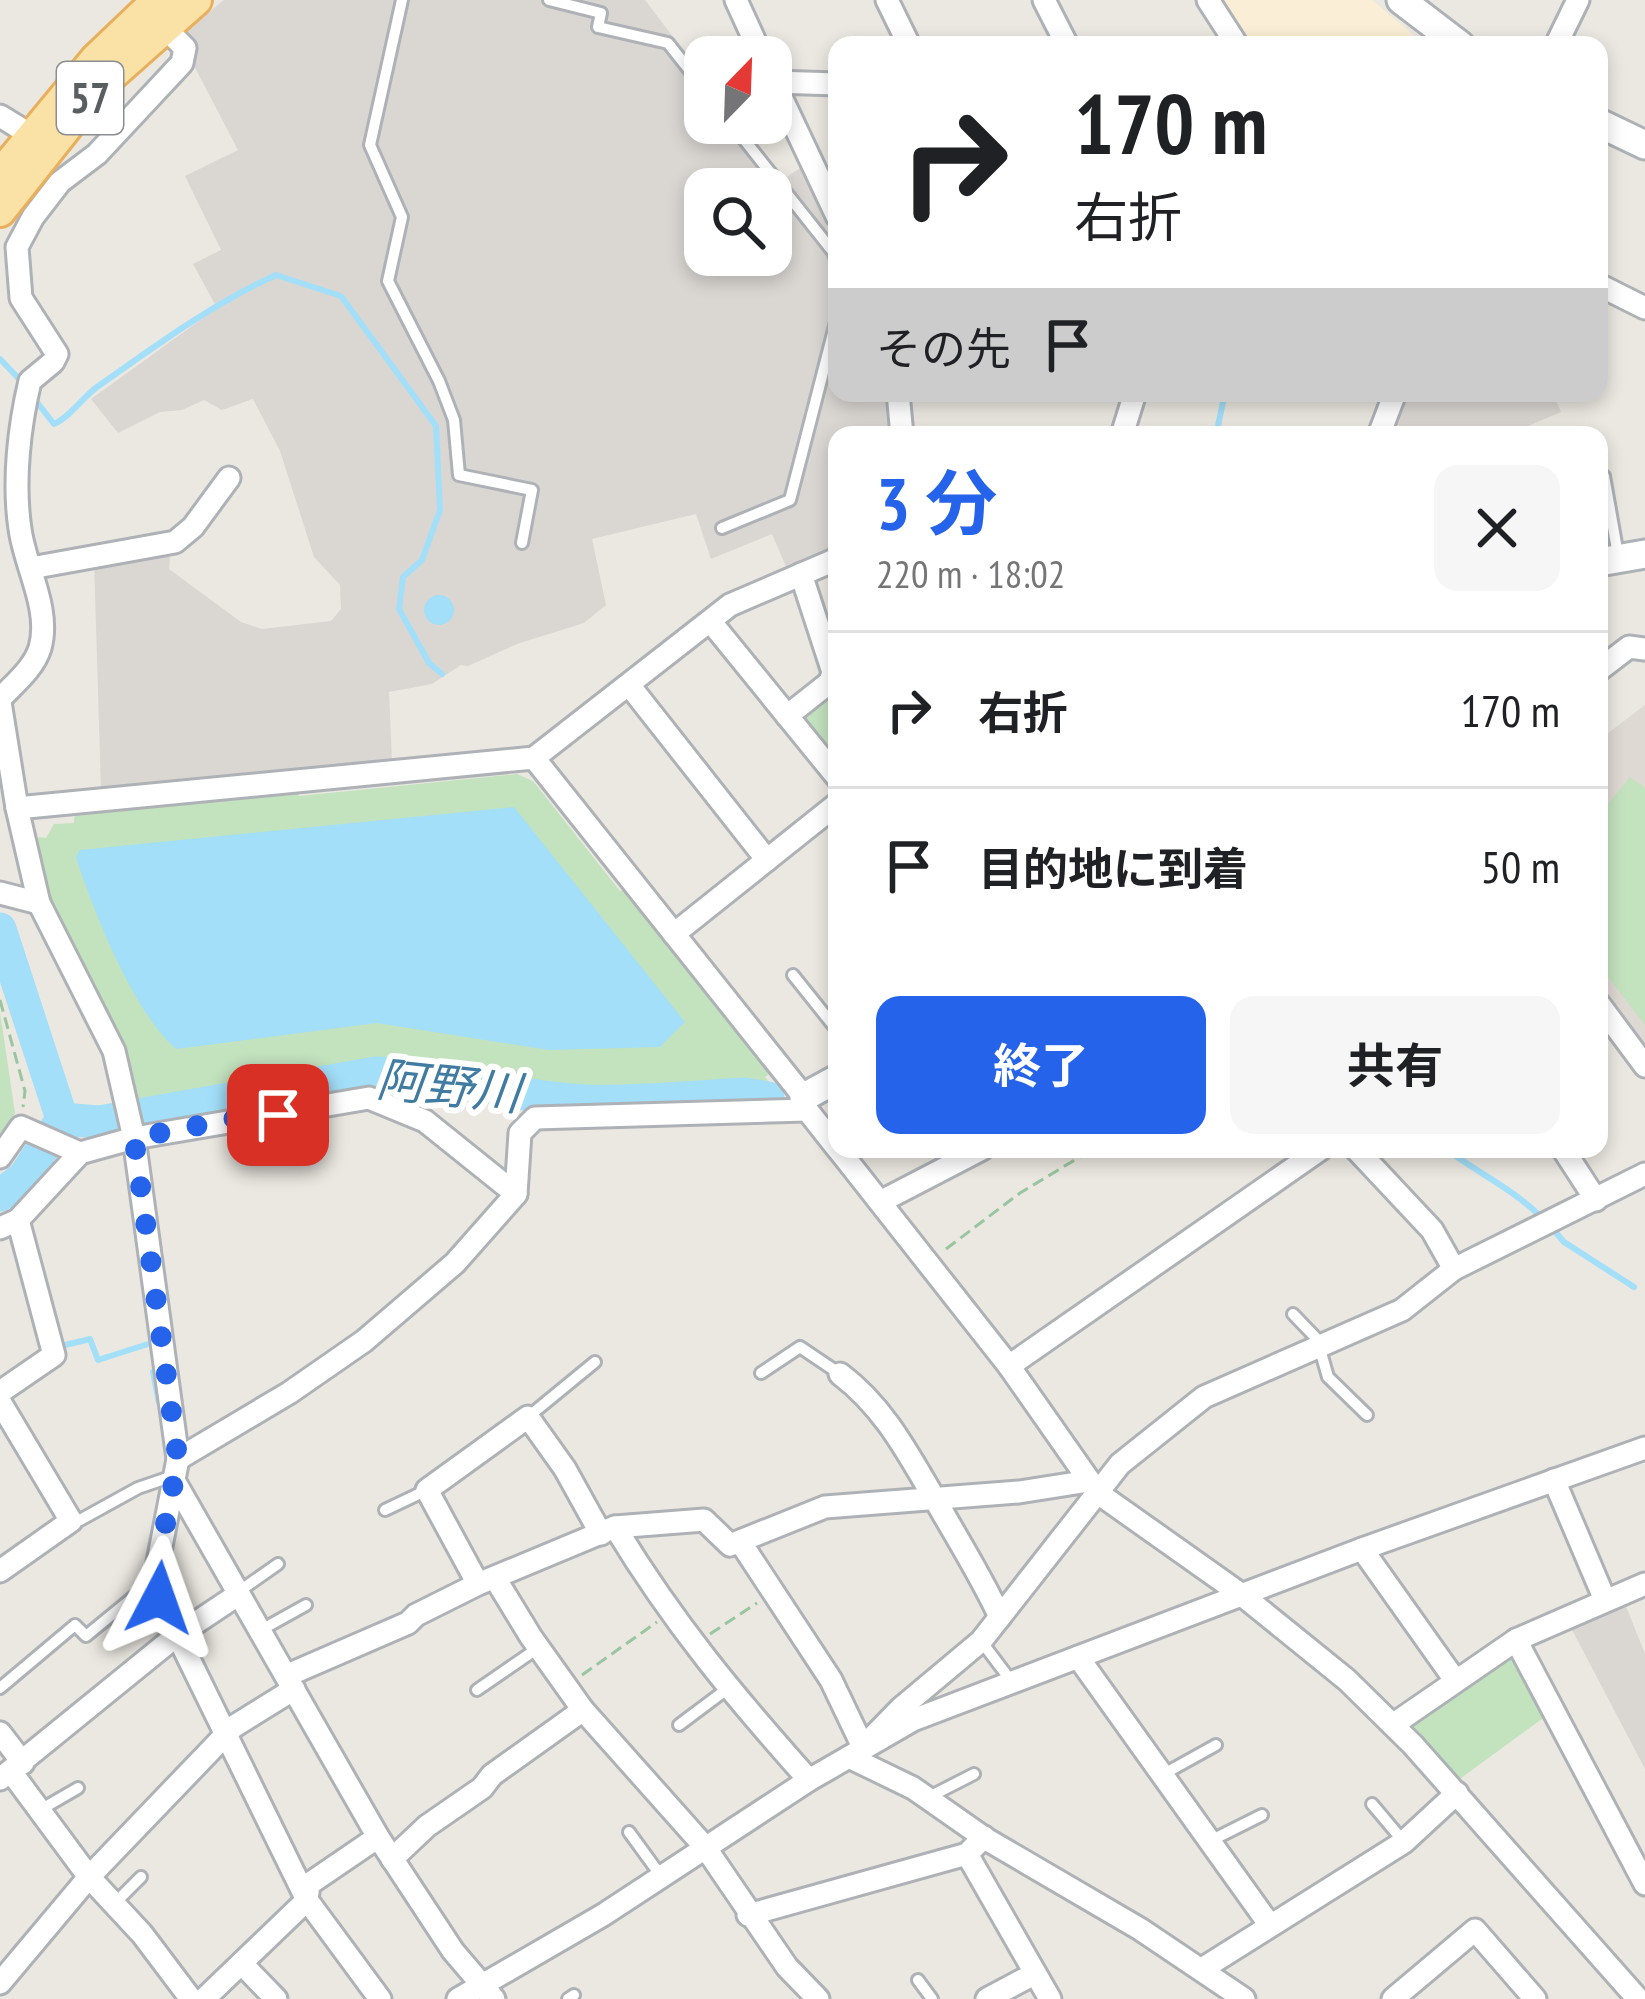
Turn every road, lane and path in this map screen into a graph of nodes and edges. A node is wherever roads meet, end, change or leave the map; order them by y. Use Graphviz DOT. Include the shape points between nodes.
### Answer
graph roads {
  1 [pos="196,0"];
  2 [pos="402,0"];
  3 [pos="549,0"];
  4 [pos="736,0"];
  5 [pos="887,0"];
  6 [pos="1043,0"];
  7 [pos="1208,0"];
  8 [pos="1401,0"];
  9 [pos="1578,0"];
  10 [pos="160,13"];
  11 [pos="752,36"];
  12 [pos="905,36"];
  13 [pos="1062,36"];
  14 [pos="1231,36"];
  15 [pos="1448,36"];
  16 [pos="1560,36"];
  17 [pos="684,64"];
  18 [pos="792,81"];
  19 [pos="828,83"];
  20 [pos="0,116"];
  21 [pos="792,121"];
  22 [pos="1608,127"];
  23 [pos="31,135"];
  24 [pos="748,144"];
  25 [pos="1645,145"];
  26 [pos="0,175"];
  27 [pos="828,197"];
  28 [pos="0,211"];
  29 [pos="8,242"];
  30 [pos="828,246"];
  31 [pos="1608,290"];
  32 [pos="1645,308"];
  33 [pos="828,353"];
  34 [pos="229,478"];
  35 [pos="1608,495"];
  36 [pos="722,528"];
  37 [pos="522,543"];
  38 [pos="1621,558"];
  39 [pos="828,563"];
  40 [pos="31,568"];
  41 [pos="801,574"];
  42 [pos="711,622"];
  43 [pos="1645,649"];
  44 [pos="828,657"];
  45 [pos="1608,663"];
  46 [pos="828,684"];
  47 [pos="629,685"];
  48 [pos="0,705"];
  49 [pos="787,716"];
  50 [pos="534,758"];
  51 [pos="828,766"];
  52 [pos="17,808"];
  53 [pos="828,811"];
  54 [pos="767,860"];
  55 [pos="0,892"];
  56 [pos="39,903"];
  57 [pos="674,934"];
  58 [pos="793,975"];
  59 [pos="0,1000"];
  60 [pos="1608,1016"];
  61 [pos="828,1019"];
  62 [pos="1645,1066"];
  63 [pos="828,1086"];
  64 [pos="805,1104"];
  65 [pos="20,1127"];
  66 [pos="133,1135"];
  67 [pos="828,1136"];
  68 [pos="80,1153"];
  69 [pos="0,1157"];
  70 [pos="844,1158"];
  71 [pos="965,1158"];
  72 [pos="1078,1158"];
  73 [pos="1308,1158"];
  74 [pos="1364,1158"];
  75 [pos="1569,1158"];
  76 [pos="1645,1174"];
  77 [pos="516,1194"];
  78 [pos="1596,1200"];
  79 [pos="880,1202"];
  80 [pos="9,1224"];
  81 [pos="928,1262"];
  82 [pos="1454,1269"];
  83 [pos="1294,1314"];
  84 [pos="1319,1348"];
  85 [pos="595,1362"];
  86 [pos="1010,1366"];
  87 [pos="761,1372"];
  88 [pos="840,1374"];
  89 [pos="0,1392"];
  90 [pos="0,1402"];
  91 [pos="1367,1415"];
  92 [pos="528,1417"];
  93 [pos="1642,1455"];
  94 [pos="176,1473"];
  95 [pos="1555,1480"];
  96 [pos="1094,1487"];
  97 [pos="427,1490"];
  98 [pos="934,1498"];
  99 [pos="385,1510"];
  100 [pos="71,1521"];
  101 [pos="608,1531"];
  102 [pos="741,1543"];
  103 [pos="1362,1549"];
  104 [pos="278,1564"];
  105 [pos="0,1571"];
  106 [pos="486,1581"];
  107 [pos="155,1584"];
  108 [pos="1645,1584"];
  109 [pos="239,1593"];
  110 [pos="772,1594"];
  111 [pos="1242,1595"];
  112 [pos="1605,1600"];
  113 [pos="306,1605"];
  114 [pos="670,1614"];
  115 [pos="1000,1617"];
  116 [pos="261,1630"];
  117 [pos="176,1636"];
  118 [pos="1516,1640"];
  119 [pos="981,1641"];
  120 [pos="693,1645"];
  121 [pos="538,1648"];
  122 [pos="1078,1658"];
  123 [pos="1455,1680"];
  124 [pos="291,1682"];
  125 [pos="1012,1682"];
  126 [pos="566,1687"];
  127 [pos="0,1688"];
  128 [pos="727,1689"];
  129 [pos="477,1690"];
  130 [pos="583,1710"];
  131 [pos="1394,1724"];
  132 [pos="679,1725"];
  133 [pos="0,1733"];
  134 [pos="226,1736"];
  135 [pos="1216,1745"];
  136 [pos="856,1752"];
  137 [pos="12,1772"];
  138 [pos="974,1774"];
  139 [pos="1162,1774"];
  140 [pos="809,1780"];
  141 [pos="77,1788"];
  142 [pos="1457,1793"];
  143 [pos="928,1798"];
  144 [pos="1372,1804"];
  145 [pos="40,1810"];
  146 [pos="1262,1815"];
  147 [pos="629,1832"];
  148 [pos="378,1837"];
  149 [pos="984,1837"];
  150 [pos="1210,1841"];
  151 [pos="1404,1842"];
  152 [pos="705,1847"];
  153 [pos="967,1854"];
  154 [pos="392,1858"];
  155 [pos="661,1876"];
  156 [pos="89,1877"];
  157 [pos="141,1877"];
  158 [pos="1645,1885"];
  159 [pos="308,1900"];
  160 [pos="114,1904"];
  161 [pos="748,1915"];
  162 [pos="1269,1924"];
  163 [pos="242,1964"];
  164 [pos="1202,1969"];
  165 [pos="1034,1974"];
  166 [pos="918,1980"];
  167 [pos="0,1983"];
  168 [pos="487,1991"];
  169 [pos="1638,1992"];
  170 [pos="1530,1997"];
  171 [pos="191,1999"];
  172 [pos="204,1999"];
  173 [pos="276,1999"];
  174 [pos="380,1999"];
  175 [pos="458,1999"];
  176 [pos="818,1999"];
  177 [pos="932,1999"];
  178 [pos="987,1999"];
  179 [pos="1050,1999"];
  180 [pos="1244,1999"];
  181 [pos="1393,1999"];
  1 -- 10 [label="main road, 57"];
  2 -- 37 [label="lane" via="370,145 402,217 388,281 454,420 459,475 532,490"];
  3 -- 17 [label="lane" via="602,13 598,27 668,44"];
  4 -- 11 [label="street"];
  5 -- 12 [label="street"];
  6 -- 13 [label="street"];
  7 -- 14 [label="street"];
  8 -- 15 [label="main road"];
  9 -- 16 [label="street"];
  10 -- 23 [label="main road, 57" via="96,58"];
  10 -- 28 [label="main road, 57"];
  10 -- 29 [label="street" via="185,48 182,63"];
  18 -- 19 [label="street"];
  20 -- 23 [label="street"];
  21 -- 27 [label="street"];
  22 -- 25 [label="main road"];
  23 -- 26 [label="main road, 57"];
  24 -- 30 [label="lane"];
  29 -- 40 [label="street" via="21,298 57,354 31,381 19,454 20,531"];
  31 -- 32 [label="street"];
  33 -- 36 [label="lane" via="790,500"];
  34 -- 40 [label="street" via="175,542"];
  35 -- 38 [label="lane"];
  39 -- 41 [label="street"];
  40 -- 48 [label="street" via="42,643"];
  41 -- 42 [label="street" via="730,605"];
  41 -- 44 [label="street"];
  42 -- 47 [label="street"];
  42 -- 49 [label="street"];
  43 -- 45 [label="street" via="1629,647"];
  46 -- 49 [label="street"];
  47 -- 50 [label="street"];
  47 -- 54 [label="street"];
  48 -- 52 [label="street"];
  49 -- 51 [label="street"];
  50 -- 52 [label="street"];
  50 -- 57 [label="street"];
  52 -- 56 [label="street"];
  53 -- 54 [label="street"];
  54 -- 57 [label="street"];
  55 -- 56 [label="street"];
  56 -- 66 [label="street" via="114,1051"];
  57 -- 64 [label="street"];
  58 -- 61 [label="lane"];
  59 -- 65 [label="path" via="26,1091"];
  60 -- 62 [label="street"];
  63 -- 64 [label="main road"];
  64 -- 67 [label="street"];
  64 -- 77 [label="street" via="535,1118 520,1133"];
  65 -- 68 [label="street"];
  65 -- 69 [label="street"];
  66 -- 68 [label="street"];
  66 -- 77 [label="street" via="369,1098 425,1120"];
  66 -- 94 [label="street"];
  68 -- 80 [label="street"];
  70 -- 79 [label="street"];
  71 -- 79 [label="street"];
  72 -- 81 [label="path"];
  73 -- 86 [label="street"];
  74 -- 82 [label="street" via="1432,1230"];
  75 -- 78 [label="street"];
  76 -- 78 [label="street"];
  77 -- 94 [label="street" via="454,1263 364,1341"];
  78 -- 82 [label="street"];
  79 -- 81 [label="street"];
  80 -- 89 [label="street" via="55,1355"];
  81 -- 86 [label="street"];
  82 -- 84 [label="street" via="1402,1310"];
  83 -- 84 [label="lane"];
  84 -- 91 [label="lane" via="1328,1377"];
  84 -- 96 [label="street" via="1204,1397"];
  85 -- 92 [label="lane"];
  86 -- 96 [label="street"];
  87 -- 88 [label="lane" via="800,1347"];
  88 -- 98 [label="street" via="877,1407"];
  90 -- 100 [label="street"];
  92 -- 97 [label="street"];
  92 -- 101 [label="street"];
  93 -- 95 [label="street"];
  94 -- 100 [label="lane"];
  94 -- 107 [label="street"];
  94 -- 109 [label="street"];
  95 -- 103 [label="street"];
  95 -- 112 [label="street"];
  96 -- 98 [label="street"];
  96 -- 111 [label="street"];
  96 -- 115 [label="street"];
  97 -- 99 [label="lane"];
  97 -- 106 [label="street"];
  98 -- 102 [label="street" via="826,1507"];
  98 -- 115 [label="street"];
  100 -- 105 [label="street"];
  101 -- 102 [label="street" via="704,1520 730,1545"];
  101 -- 106 [label="street"];
  101 -- 114 [label="street"];
  102 -- 110 [label="street"];
  103 -- 111 [label="street"];
  103 -- 123 [label="street"];
  104 -- 109 [label="lane"];
  106 -- 121 [label="street"];
  106 -- 124 [label="street"];
  107 -- 117 [label="street"];
  107 -- 127 [label="lane" via="86,1636 74,1625"];
  108 -- 112 [label="street"];
  109 -- 116 [label="street"];
  109 -- 117 [label="street"];
  110 -- 120 [label="path"];
  110 -- 136 [label="street" via="831,1680"];
  111 -- 122 [label="street"];
  111 -- 131 [label="street"];
  112 -- 118 [label="street"];
  113 -- 116 [label="lane"];
  114 -- 120 [label="street"];
  114 -- 126 [label="path"];
  115 -- 119 [label="street"];
  116 -- 124 [label="street"];
  117 -- 134 [label="street"];
  117 -- 137 [label="street"];
  118 -- 123 [label="street"];
  118 -- 158 [label="street"];
  119 -- 125 [label="lane"];
  119 -- 136 [label="street"];
  120 -- 128 [label="street"];
  121 -- 126 [label="street"];
  121 -- 129 [label="lane"];
  122 -- 125 [label="street"];
  122 -- 139 [label="street"];
  123 -- 131 [label="street"];
  124 -- 134 [label="street"];
  124 -- 148 [label="street"];
  125 -- 136 [label="street"];
  126 -- 130 [label="street"];
  128 -- 132 [label="lane"];
  128 -- 140 [label="street"];
  130 -- 152 [label="street"];
  130 -- 154 [label="street"];
  131 -- 142 [label="street"];
  133 -- 137 [label="street"];
  134 -- 156 [label="street"];
  134 -- 159 [label="street"];
  135 -- 139 [label="lane"];
  136 -- 140 [label="street"];
  136 -- 143 [label="street"];
  137 -- 145 [label="street"];
  138 -- 143 [label="lane"];
  139 -- 150 [label="street"];
  140 -- 152 [label="street"];
  141 -- 145 [label="lane"];
  142 -- 151 [label="street"];
  142 -- 169 [label="street"];
  143 -- 149 [label="street"];
  144 -- 151 [label="lane"];
  145 -- 156 [label="street"];
  146 -- 150 [label="lane"];
  147 -- 155 [label="lane"];
  148 -- 154 [label="street"];
  148 -- 159 [label="street" via="309,1883"];
  149 -- 153 [label="street"];
  149 -- 164 [label="street"];
  150 -- 162 [label="street"];
  151 -- 162 [label="street"];
  152 -- 155 [label="street"];
  152 -- 161 [label="street"];
  153 -- 161 [label="street"];
  153 -- 165 [label="street"];
  154 -- 168 [label="street"];
  155 -- 168 [label="street"];
  156 -- 160 [label="street"];
  156 -- 167 [label="street"];
  157 -- 160 [label="lane"];
  159 -- 163 [label="street"];
  159 -- 174 [label="street"];
  160 -- 171 [label="street"];
  161 -- 176 [label="street"];
  162 -- 164 [label="street"];
  163 -- 172 [label="street"];
  163 -- 173 [label="street"];
  164 -- 180 [label="street"];
  165 -- 178 [label="street"];
  165 -- 179 [label="street"];
  166 -- 177 [label="lane"];
  168 -- 175 [label="street"];
  170 -- 181 [label="street" via="1474,1930"];
}
